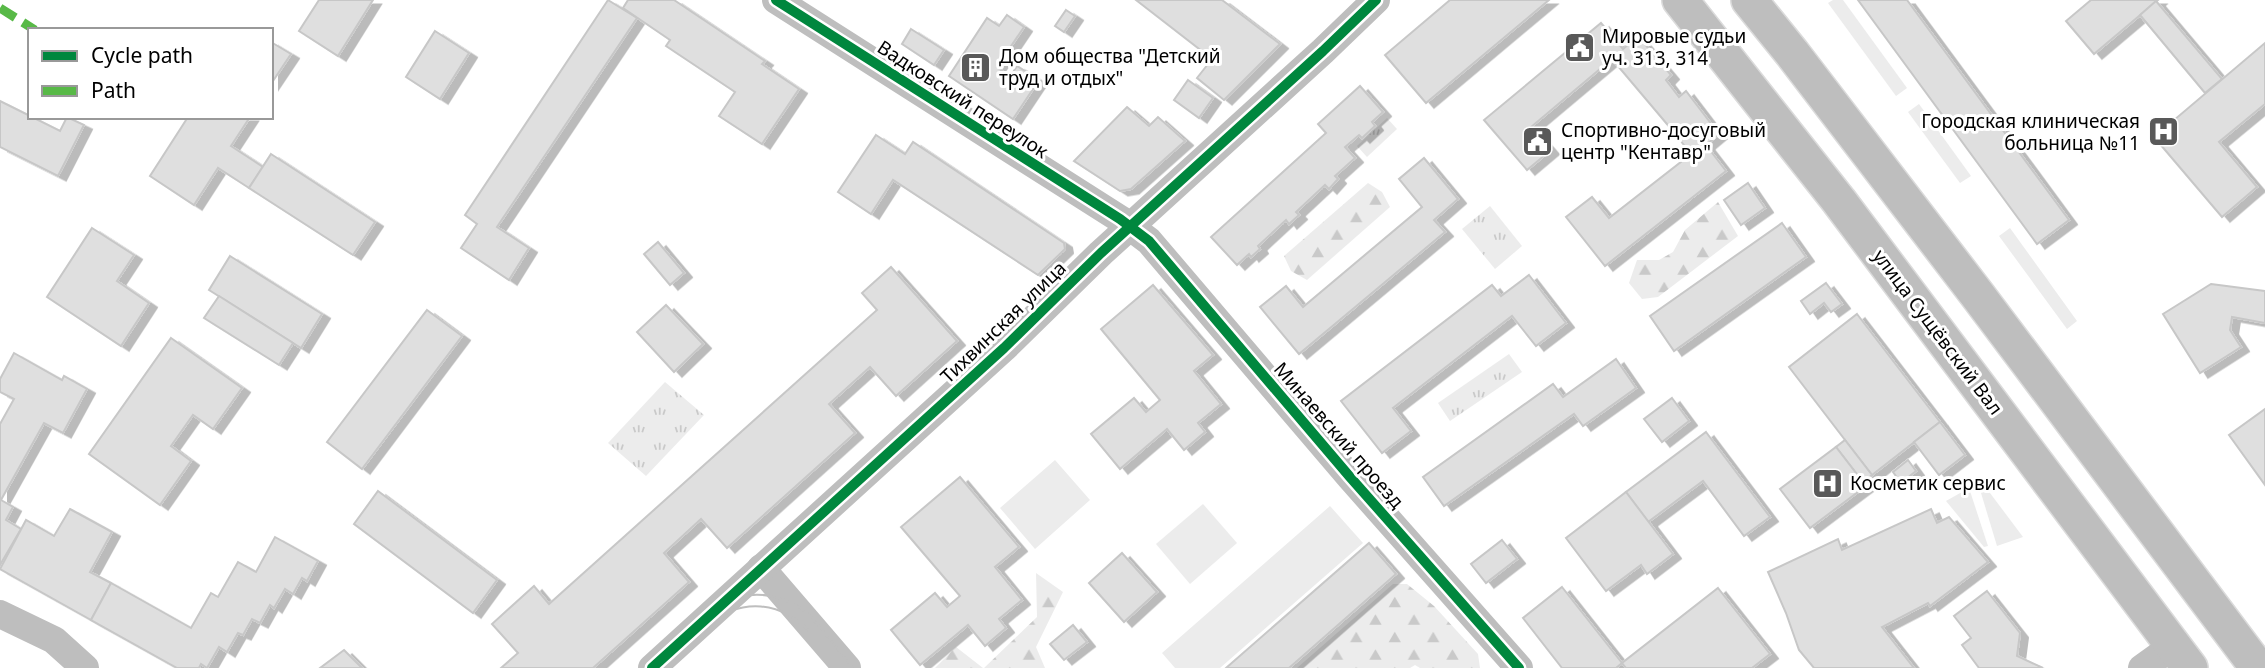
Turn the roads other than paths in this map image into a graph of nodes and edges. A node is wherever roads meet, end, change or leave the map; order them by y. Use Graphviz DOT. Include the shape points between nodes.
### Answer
graph roads {
  1 [pos="776,0"];
  2 [pos="1376,0"];
  3 [pos="1680,0"];
  4 [pos="1749,0"];
  5 [pos="1766,0"];
  6 [pos="1792,53"];
  7 [pos="1130,227"];
  8 [pos="761,568"];
  9 [pos="0,614"];
  10 [pos="2182,656"];
  11 [pos="85,668"];
  12 [pos="652,668"];
  13 [pos="847,668"];
  14 [pos="1519,668"];
  15 [pos="2142,668"];
  16 [pos="2258,668"];
  1 -- 7 [label="street, Вадковский переулок"];
  2 -- 7 [label="street, Тихвинская улица"];
  3 -- 10 [label="main road, улица Сущёвский Вал" via="1839,201"];
  4 -- 6 [label="main road"];
  5 -- 6 [label="street"];
  6 -- 16 [label="main road"];
  7 -- 8 [label="street, Тихвинская улица"];
  7 -- 14 [label="street, Минаевский проезд" via="1149,240"];
  8 -- 12 [label="street, Тихвинская улица"];
  8 -- 13 [label="street"];
  9 -- 11 [label="street" via="54,640"];
  10 -- 15 [label="street"];
}
